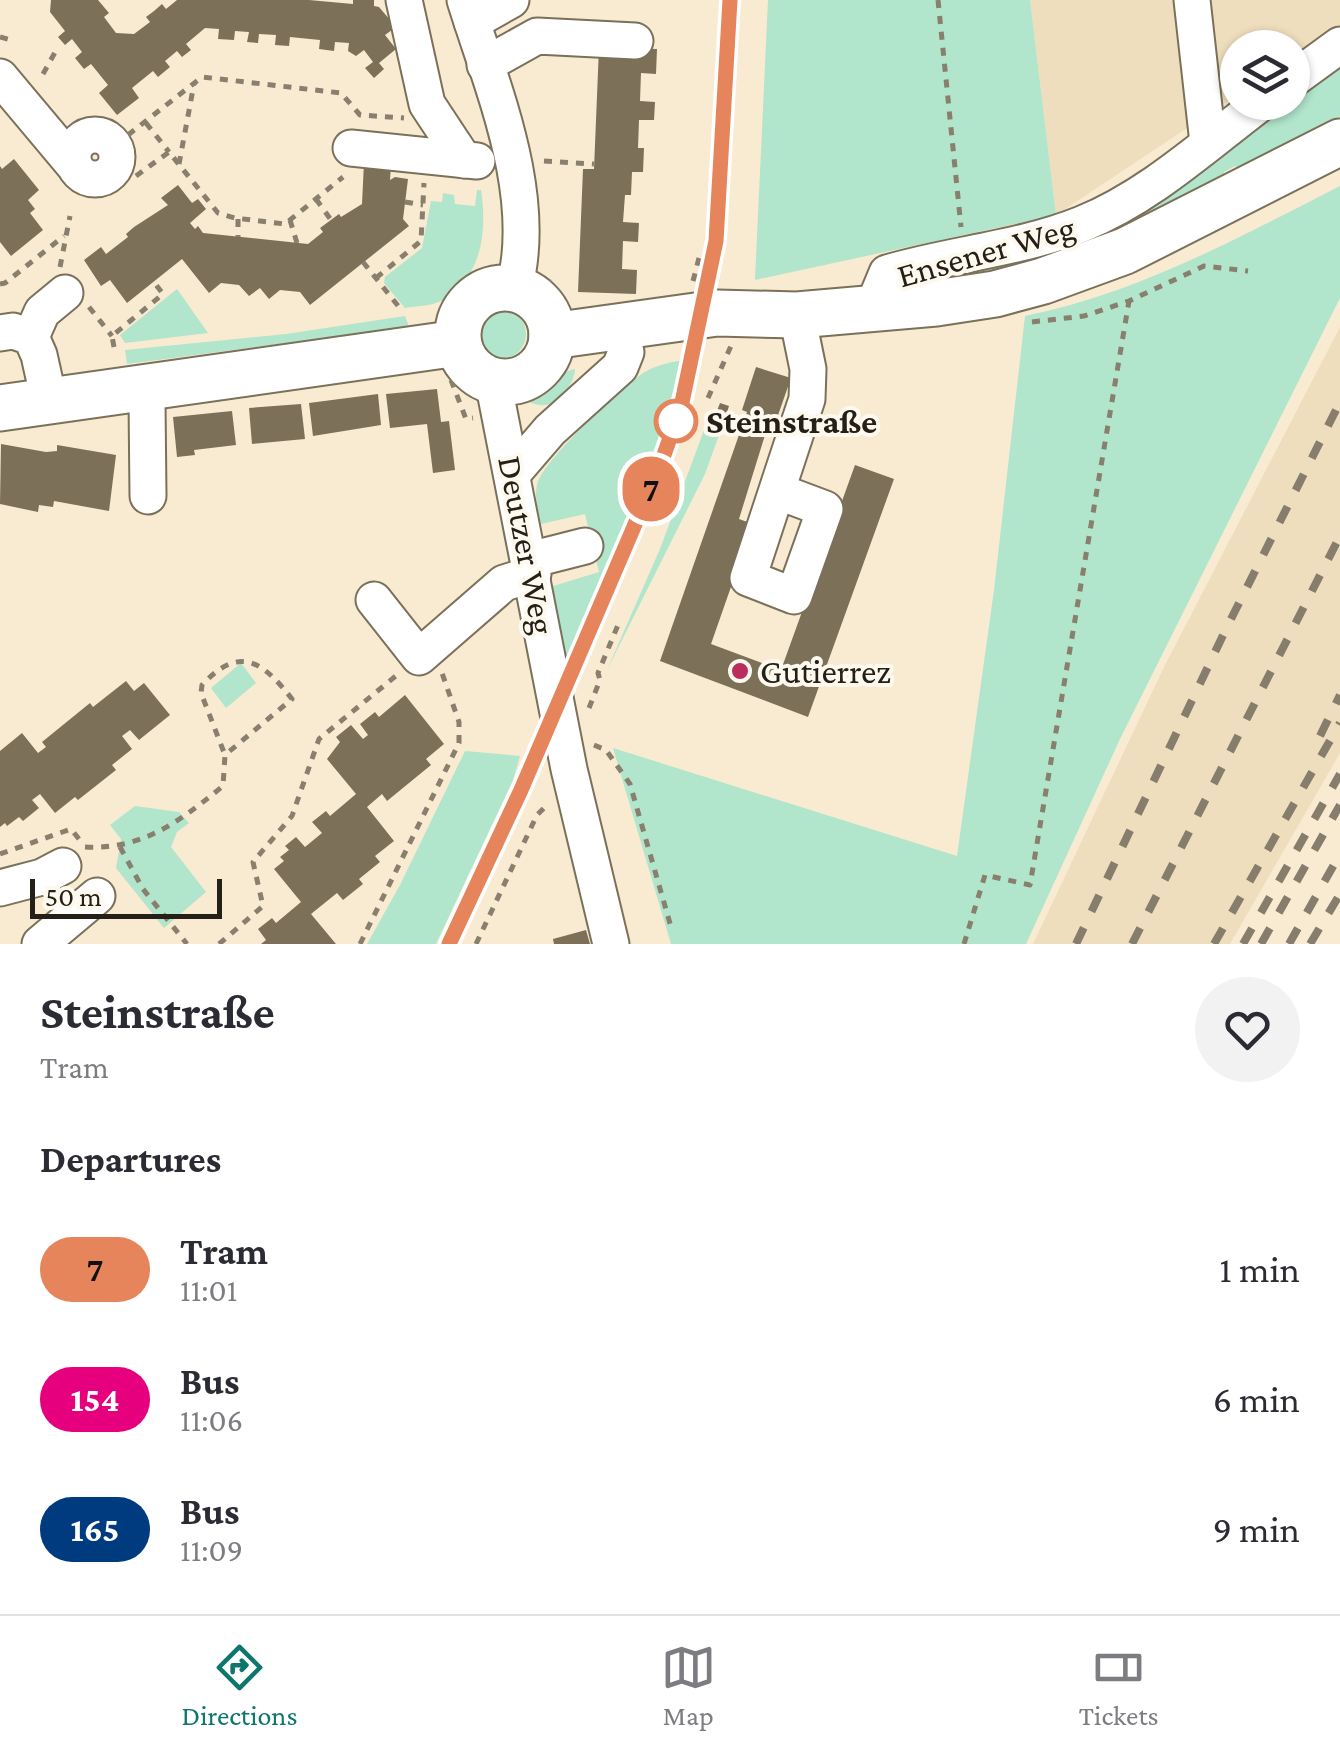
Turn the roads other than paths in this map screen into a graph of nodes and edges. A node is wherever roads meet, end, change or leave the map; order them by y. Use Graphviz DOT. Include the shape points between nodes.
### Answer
graph roads {
  1 [pos="404,0"];
  2 [pos="511,0"];
  3 [pos="1192,0"];
  4 [pos="468,11"];
  5 [pos="635,41"];
  6 [pos="1340,45"];
  7 [pos="485,65"];
  8 [pos="1310,67"];
  9 [pos="0,77"];
  10 [pos="1238,120"];
  11 [pos="1340,142"];
  12 [pos="1208,143"];
  13 [pos="353,158"];
  14 [pos="464,160"];
  15 [pos="73,164"];
  16 [pos="528,164"];
  17 [pos="514,289"];
  18 [pos="66,294"];
  19 [pos="872,308"];
  20 [pos="797,314"];
  21 [pos="15,335"];
  22 [pos="458,343"];
  23 [pos="546,352"];
  24 [pos="626,352"];
  25 [pos="493,381"];
  26 [pos="142,387"];
  27 [pos="49,400"];
  28 [pos="0,408"];
  29 [pos="512,473"];
  30 [pos="777,491"];
  31 [pos="148,496"];
  32 [pos="585,546"];
  33 [pos="531,567"];
  34 [pos="374,600"];
  35 [pos="62,866"];
  36 [pos="0,888"];
  37 [pos="97,896"];
  38 [pos="40,944"];
  39 [pos="611,944"];
  1 -- 14 [label="street" via="427,104"];
  2 -- 4 [label="street"];
  3 -- 12 [label="street"];
  4 -- 7 [label="street"];
  5 -- 7 [label="street" via="538,36"];
  6 -- 8 [label="street"];
  7 -- 16 [label="street"];
  9 -- 15 [label="street"];
  10 -- 12 [label="street, Ensener Weg"];
  11 -- 19 [label="main road" via="1125,251 1043,281 994,294"];
  12 -- 19 [label="street, Ensener Weg" via="1146,190 1083,224 887,273"];
  13 -- 14 [label="street"];
  14 -- 16 [label="street"];
  16 -- 17 [label="street"];
  17 -- 22 [label="main road" via="499,288 472,301"];
  17 -- 23 [label="main road" via="542,306 549,320"];
  18 -- 21 [label="street"];
  19 -- 20 [label="main road"];
  20 -- 23 [label="main road" via="727,312"];
  20 -- 24 [label="main road" via="736,334"];
  20 -- 30 [label="street" via="807,399"];
  21 -- 27 [label="street" via="40,356"];
  22 -- 25 [label="main road" via="474,371"];
  22 -- 26 [label="main road"];
  23 -- 24 [label="main road"];
  23 -- 25 [label="main road" via="521,380"];
  24 -- 29 [label="street" via="620,367"];
  25 -- 29 [label="street, Deutzer Weg"];
  26 -- 27 [label="main road"];
  26 -- 31 [label="street"];
  27 -- 28 [label="main road"];
  29 -- 33 [label="street, Deutzer Weg"];
  32 -- 33 [label="street"];
  33 -- 34 [label="street" via="424,652"];
  33 -- 39 [label="street, Deutzer Weg" via="574,794"];
  35 -- 36 [label="street"];
  37 -- 38 [label="street"];
}
